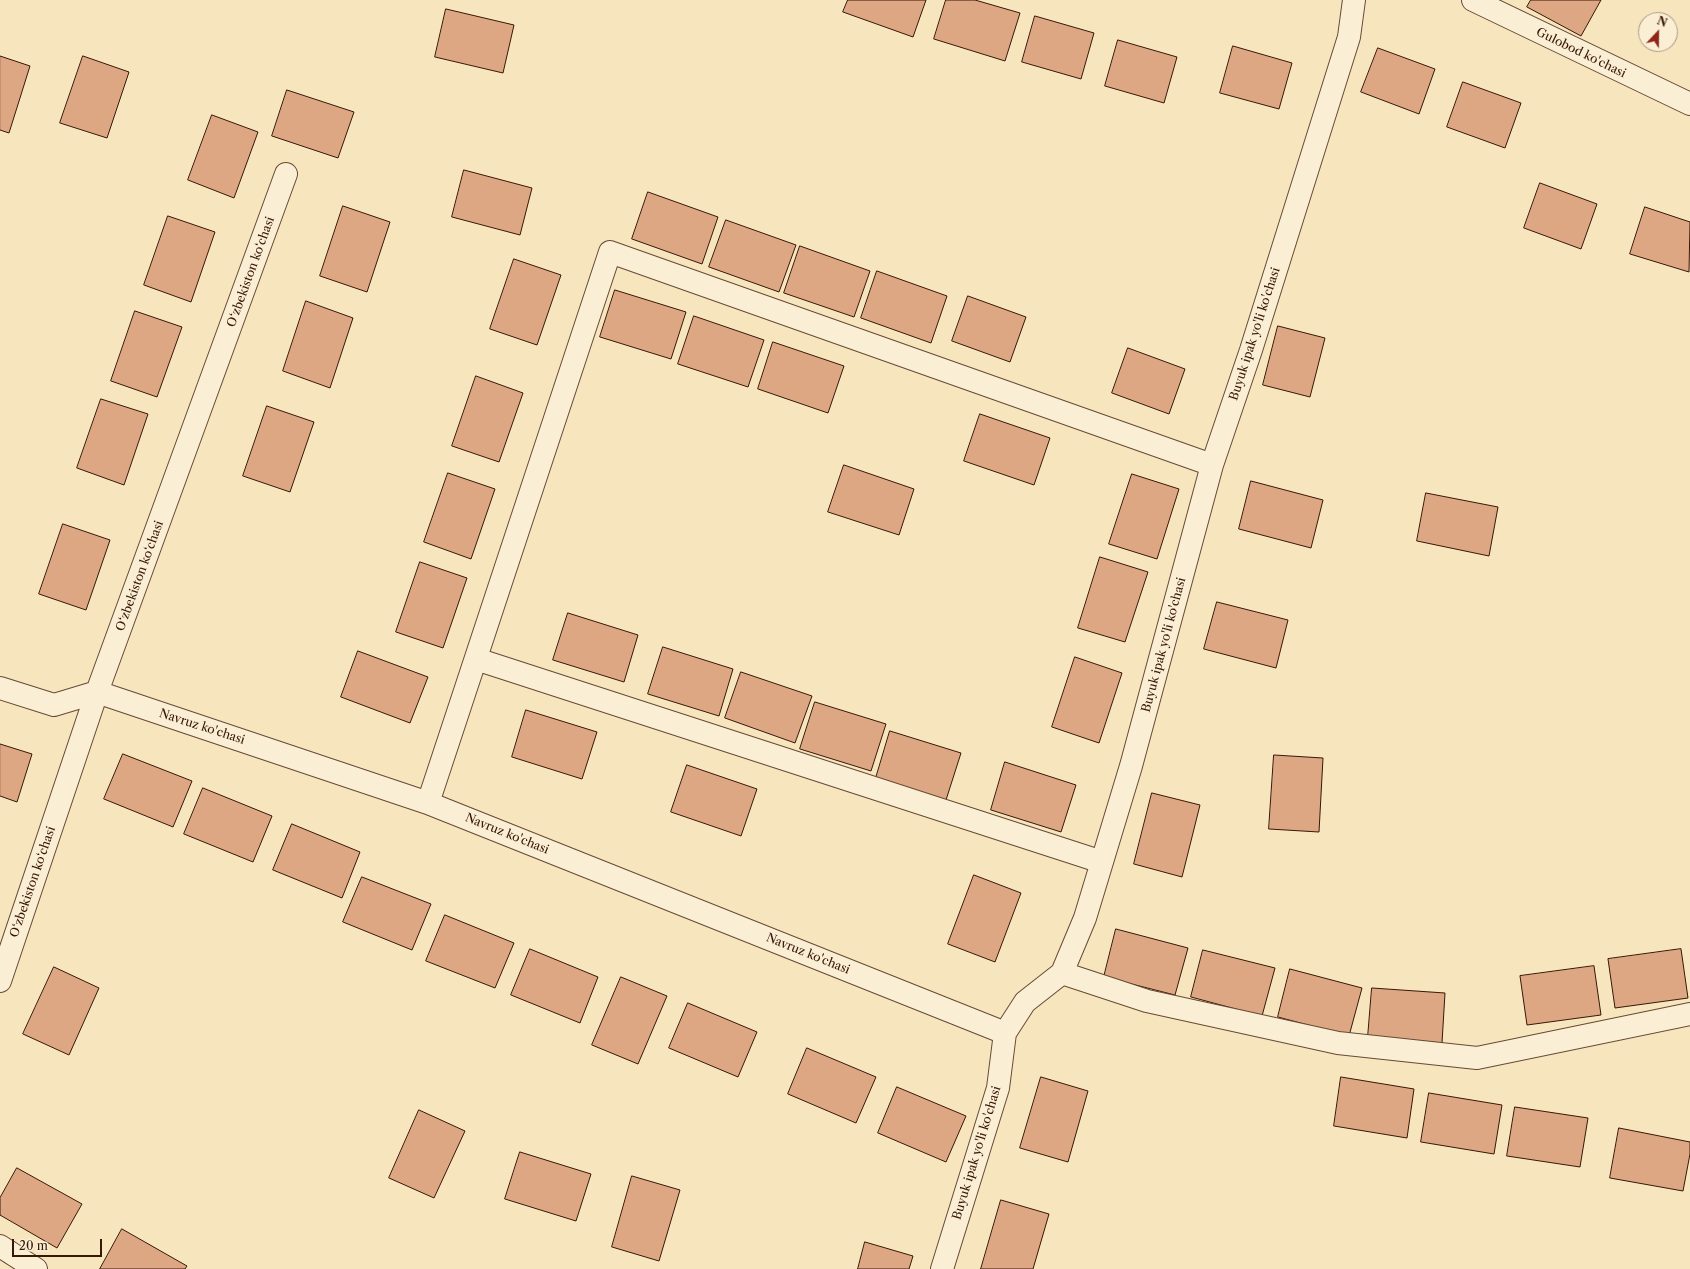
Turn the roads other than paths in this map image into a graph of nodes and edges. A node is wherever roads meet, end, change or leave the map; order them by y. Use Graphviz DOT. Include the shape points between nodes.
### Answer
graph roads {
  1 [pos="1354,0"];
  2 [pos="1474,0"];
  3 [pos="1690,104"];
  4 [pos="286,174"];
  5 [pos="1212,465"];
  6 [pos="476,659"];
  7 [pos="0,688"];
  8 [pos="97,692"];
  9 [pos="428,802"];
  10 [pos="1102,862"];
  11 [pos="1062,973"];
  12 [pos="0,981"];
  13 [pos="1690,1014"];
  14 [pos="1005,1033"];
  15 [pos="0,1246"];
  16 [pos="36,1269"];
  17 [pos="942,1269"];
  1 -- 5 [label="street, Buyuk ipak yo'li ko'chasi" via="1349,37 1251,350"];
  2 -- 3 [label="street, Gulobod ko'chasi"];
  4 -- 8 [label="street, O‘zbekiston ko‘chasi"];
  5 -- 6 [label="street" via="610,252"];
  5 -- 10 [label="street, Buyuk ipak yo'li ko'chasi" via="1170,625"];
  6 -- 9 [label="street"];
  6 -- 10 [label="street"];
  7 -- 8 [label="street" via="54,705"];
  8 -- 9 [label="street, Navruz ko'chasi"];
  8 -- 12 [label="street, O‘zbekiston ko‘chasi"];
  9 -- 14 [label="street, Navruz ko'chasi"];
  10 -- 11 [label="street, Buyuk ipak yo'li ko'chasi" via="1086,918"];
  11 -- 13 [label="street" via="1147,1001 1338,1043 1477,1058"];
  11 -- 14 [label="street, Buyuk ipak yo'li ko'chasi" via="1025,1002"];
  14 -- 17 [label="street, Buyuk ipak yo'li ko'chasi" via="998,1088"];
  15 -- 16 [label="street"];
}
